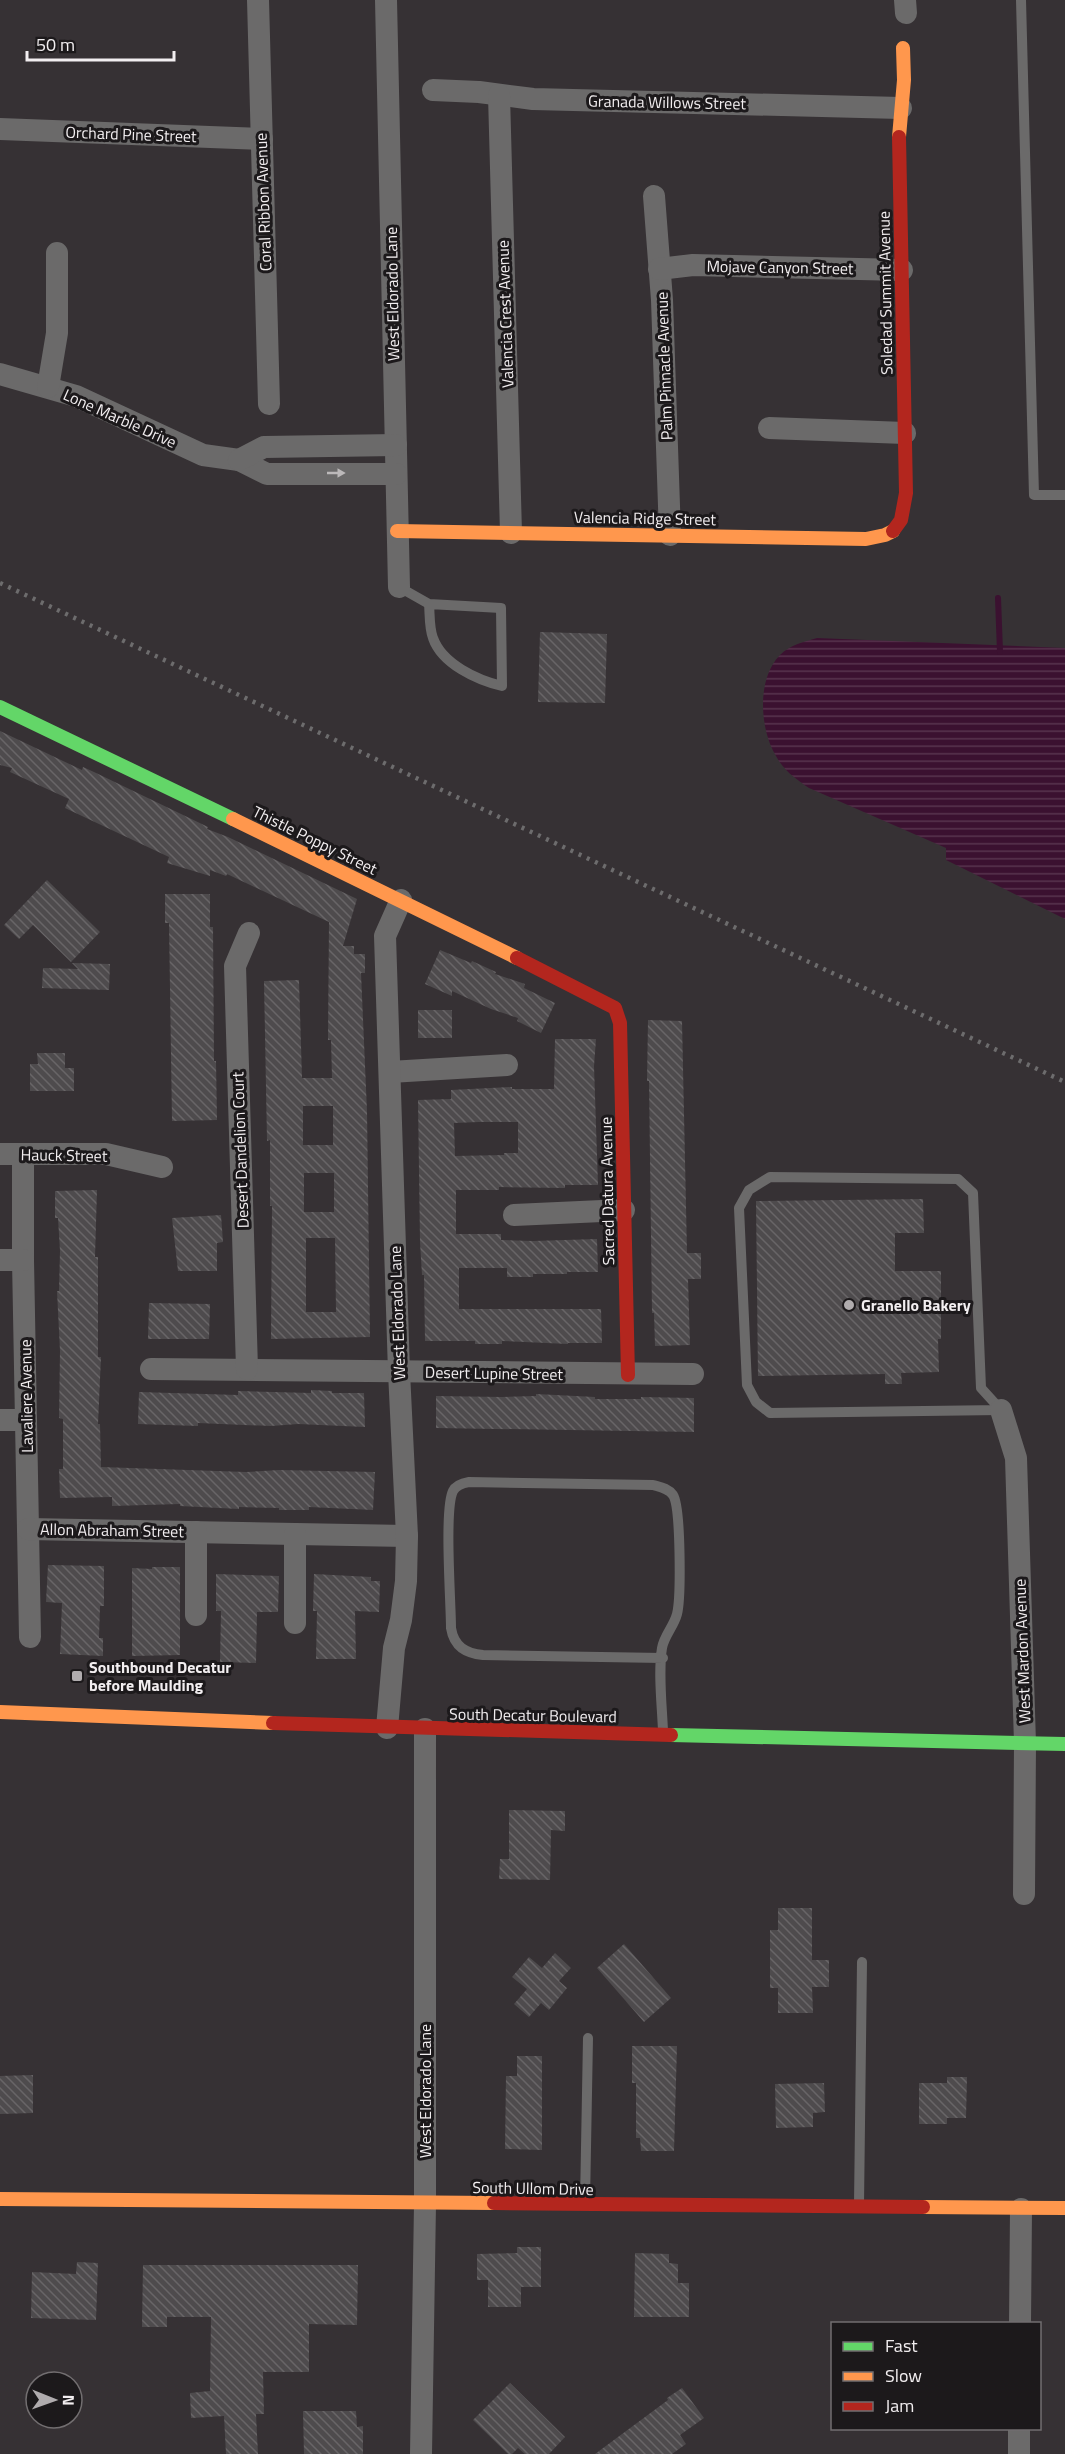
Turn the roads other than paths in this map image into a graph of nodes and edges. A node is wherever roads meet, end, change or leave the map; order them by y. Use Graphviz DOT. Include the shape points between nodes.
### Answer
graph roads {
  1 [pos="258,0"];
  2 [pos="386,0"];
  3 [pos="1021,0"];
  4 [pos="903,48"];
  5 [pos="433,90"];
  6 [pos="499,94"];
  7 [pos="901,108"];
  8 [pos="0,129"];
  9 [pos="262,139"];
  10 [pos="654,196"];
  11 [pos="57,253"];
  12 [pos="659,268"];
  13 [pos="902,270"];
  14 [pos="0,374"];
  15 [pos="48,387"];
  16 [pos="269,404"];
  17 [pos="769,428"];
  18 [pos="905,433"];
  19 [pos="396,445"];
  20 [pos="307,461"];
  21 [pos="396,474"];
  22 [pos="1065,495"];
  23 [pos="398,531"];
  24 [pos="512,533"];
  25 [pos="892,533"];
  26 [pos="670,535"];
  27 [pos="399,587"];
  28 [pos="429,604"];
  29 [pos="0,707"];
  30 [pos="401,900"];
  31 [pos="249,933"];
  32 [pos="615,1008"];
  33 [pos="507,1065"];
  34 [pos="390,1072"];
  35 [pos="0,1154"];
  36 [pos="23,1154"];
  37 [pos="162,1167"];
  38 [pos="624,1210"];
  39 [pos="514,1215"];
  40 [pos="0,1260"];
  41 [pos="23,1260"];
  42 [pos="151,1369"];
  43 [pos="247,1369"];
  44 [pos="399,1372"];
  45 [pos="693,1374"];
  46 [pos="628,1375"];
  47 [pos="1001,1410"];
  48 [pos="0,1420"];
  49 [pos="26,1420"];
  50 [pos="28,1529"];
  51 [pos="196,1532"];
  52 [pos="295,1534"];
  53 [pos="407,1536"];
  54 [pos="196,1615"];
  55 [pos="295,1623"];
  56 [pos="30,1637"];
  57 [pos="663,1658"];
  58 [pos="0,1712"];
  59 [pos="387,1728"];
  60 [pos="425,1728"];
  61 [pos="663,1734"];
  62 [pos="1025,1743"];
  63 [pos="1065,1744"];
  64 [pos="1024,1894"];
  65 [pos="862,1962"];
  66 [pos="588,2038"];
  67 [pos="0,2199"];
  68 [pos="425,2204"];
  69 [pos="585,2205"];
  70 [pos="859,2208"];
  71 [pos="1065,2208"];
  72 [pos="1021,2209"];
  73 [pos="1020,2322"];
  74 [pos="1019,2430"];
  75 [pos="421,2454"];
  76 [pos="1019,2454"];
  1 -- 9 [label="street, Coral Ribbon Avenue"];
  2 -- 19 [label="street, West Eldorado Lane"];
  3 -- 22 [label="lane" via="1034,495"];
  4 -- 7 [label="street, Soledad Summit Avenue"];
  5 -- 6 [label="street, Granada Willows Street"];
  6 -- 7 [label="street, Granada Willows Street" via="533,99"];
  6 -- 24 [label="street, Valencia Crest Avenue"];
  7 -- 13 [label="street, Soledad Summit Avenue" via="898,150"];
  8 -- 9 [label="street, Orchard Pine Street"];
  9 -- 16 [label="street, Coral Ribbon Avenue"];
  10 -- 12 [label="street, Palm Pinnacle Avenue"];
  11 -- 15 [label="street" via="57,333"];
  12 -- 13 [label="street, Mojave Canyon Street" via="693,265"];
  12 -- 26 [label="street, Palm Pinnacle Avenue"];
  13 -- 18 [label="street, Soledad Summit Avenue"];
  14 -- 15 [label="street, Lone Marble Drive"];
  15 -- 20 [label="street, Lone Marble Drive" via="76,396 203,455 239,460 267,474"];
  17 -- 18 [label="street"];
  18 -- 25 [label="street, Soledad Summit Avenue" via="905,515"];
  19 -- 20 [label="street, Lone Marble Drive"];
  19 -- 21 [label="street, West Eldorado Lane"];
  20 -- 21 [label="street, Lone Marble Drive, one-way"];
  21 -- 23 [label="street, West Eldorado Lane"];
  23 -- 24 [label="street, Valencia Ridge Street"];
  23 -- 27 [label="street, West Eldorado Lane"];
  24 -- 26 [label="street, Valencia Ridge Street"];
  25 -- 26 [label="street, Valencia Ridge Street" via="866,539"];
  27 -- 28 [label="lane"];
  28 -- 28 [label="lane" via="501,608 502,686 482,681 451,661 439,648 433,638"];
  29 -- 30 [label="street, Thistle Poppy Street"];
  30 -- 32 [label="street, Thistle Poppy Street"];
  30 -- 34 [label="street, West Eldorado Lane" via="386,936"];
  31 -- 43 [label="street, Desert Dandelion Court" via="235,966"];
  32 -- 38 [label="street, Sacred Datura Avenue" via="620,1023"];
  33 -- 34 [label="street"];
  34 -- 44 [label="street, West Eldorado Lane"];
  35 -- 36 [label="street, Hauck Street"];
  36 -- 37 [label="street, Hauck Street" via="106,1154"];
  36 -- 41 [label="street, Lavaliere Avenue"];
  38 -- 39 [label="street"];
  38 -- 46 [label="street, Sacred Datura Avenue"];
  40 -- 41 [label="street"];
  41 -- 49 [label="street, Lavaliere Avenue"];
  42 -- 43 [label="street, Desert Lupine Street"];
  43 -- 44 [label="street, Desert Lupine Street"];
  44 -- 46 [label="street, Desert Lupine Street"];
  44 -- 53 [label="street, West Eldorado Lane"];
  45 -- 46 [label="street, Desert Lupine Street"];
  47 -- 47 [label="lane" via="770,1413 756,1402 747,1385 739,1208 749,1190 770,1177 958,1179 973,1193 981,1388"];
  47 -- 62 [label="street, West Mardon Avenue" via="1016,1458"];
  48 -- 49 [label="street"];
  49 -- 50 [label="street, Lavaliere Avenue"];
  50 -- 51 [label="street, Allon Abraham Street"];
  50 -- 56 [label="street, Lavaliere Avenue"];
  51 -- 52 [label="street, Allon Abraham Street"];
  51 -- 54 [label="street, Allon Abraham Street"];
  52 -- 53 [label="street, Allon Abraham Street"];
  52 -- 55 [label="street"];
  53 -- 59 [label="street, West Eldorado Lane" via="406,1581 394,1648"];
  57 -- 57 [label="lane" via="662,1648 679,1602 678,1518 672,1494 653,1485 469,1482 457,1486 449,1514 451,1628 465,1652"];
  57 -- 61 [label="lane"];
  58 -- 59 [label="street, South Decatur Boulevard"];
  59 -- 60 [label="street, South Decatur Boulevard"];
  60 -- 61 [label="street, South Decatur Boulevard"];
  60 -- 68 [label="street, West Eldorado Lane"];
  61 -- 62 [label="street, South Decatur Boulevard"];
  62 -- 63 [label="street, South Decatur Boulevard"];
  62 -- 64 [label="street, West Mardon Avenue"];
  65 -- 70 [label="lane"];
  66 -- 69 [label="lane"];
  67 -- 68 [label="street, South Ullom Drive"];
  68 -- 69 [label="street, South Ullom Drive"];
  68 -- 75 [label="street, West Eldorado Lane"];
  69 -- 70 [label="street, South Ullom Drive"];
  70 -- 72 [label="street, South Ullom Drive"];
  71 -- 72 [label="street, South Ullom Drive"];
  72 -- 73 [label="street"];
  74 -- 76 [label="street"];
}
